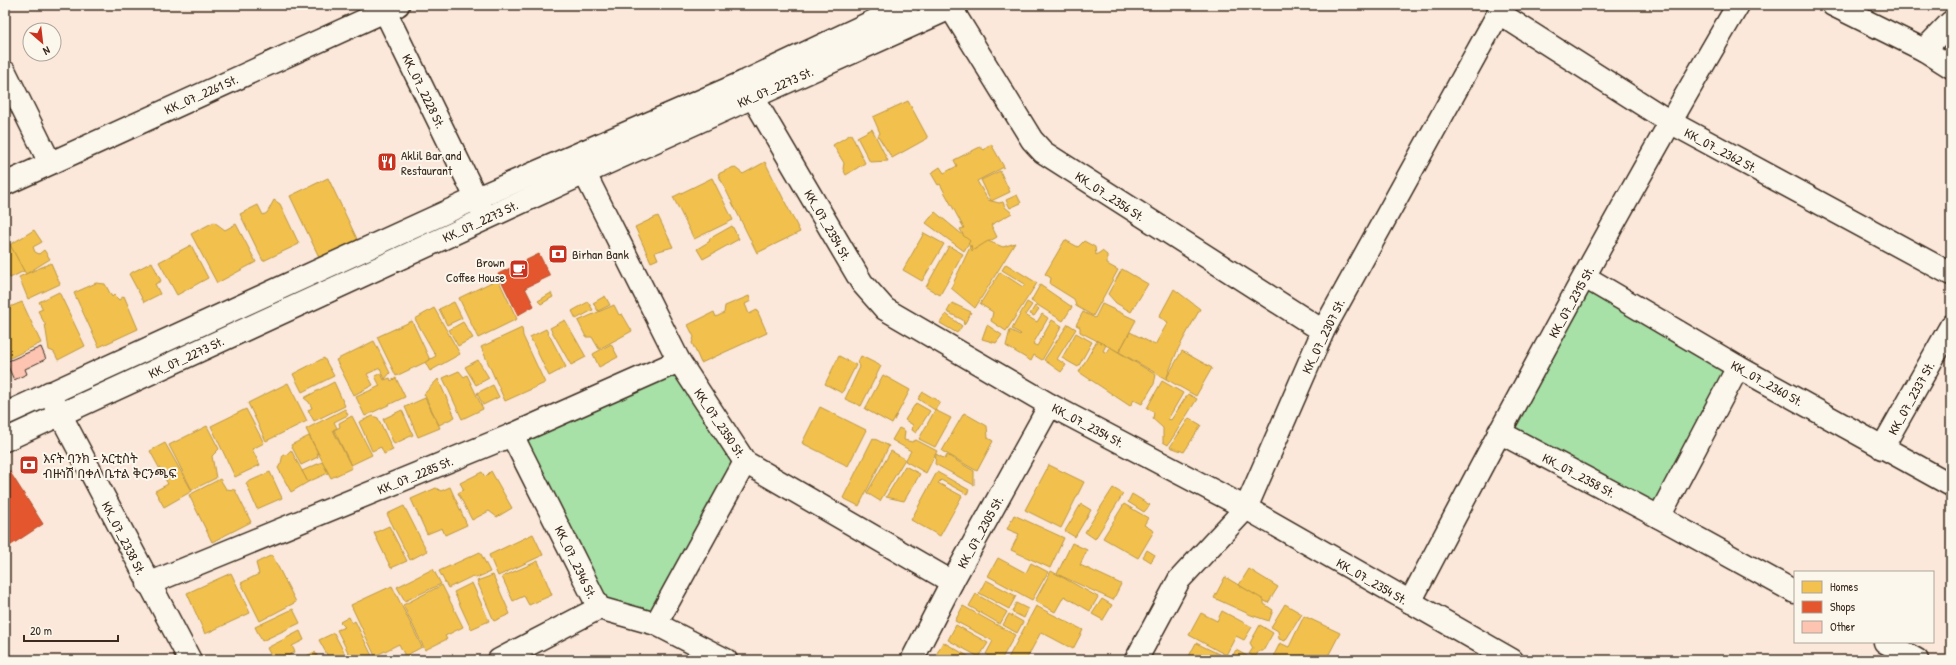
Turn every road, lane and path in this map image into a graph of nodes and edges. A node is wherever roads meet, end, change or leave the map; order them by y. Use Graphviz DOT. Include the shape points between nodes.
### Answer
graph roads {
  1 [pos="908,5"];
  2 [pos="1738,5"];
  3 [pos="1833,5"];
  4 [pos="952,6"];
  5 [pos="388,7"];
  6 [pos="1501,9"];
  7 [pos="1951,22"];
  8 [pos="1924,50"];
  9 [pos="1951,67"];
  10 [pos="5,72"];
  11 [pos="748,89"];
  12 [pos="1670,122"];
  13 [pos="50,163"];
  14 [pos="581,164"];
  15 [pos="5,184"];
  16 [pos="477,198"];
  17 [pos="486,219"];
  18 [pos="1951,274"];
  19 [pos="1585,277"];
  20 [pos="1951,326"];
  21 [pos="1323,331"];
  22 [pos="679,361"];
  23 [pos="1738,368"];
  24 [pos="49,393"];
  25 [pos="1050,405"];
  26 [pos="5,414"];
  27 [pos="60,414"];
  28 [pos="1498,432"];
  29 [pos="512,435"];
  30 [pos="5,440"];
  31 [pos="1882,448"];
  32 [pos="745,462"];
  33 [pos="1951,485"];
  34 [pos="1246,508"];
  35 [pos="1659,517"];
  36 [pos="952,582"];
  37 [pos="148,584"];
  38 [pos="1794,591"];
  39 [pos="1410,602"];
  40 [pos="599,608"];
  41 [pos="656,624"];
  42 [pos="1886,643"];
  43 [pos="190,660"];
  44 [pos="499,660"];
  45 [pos="726,660"];
  46 [pos="912,660"];
  47 [pos="1136,660"];
  48 [pos="1512,660"];
  49 [pos="1917,660"];
  1 -- 11 [label="street, KK_07_2273 St."];
  2 -- 12 [label="street, KK_07_2315 St."];
  3 -- 8 [label="street"];
  4 -- 11 [label="street, KK_07_2273 St."];
  4 -- 21 [label="street, KK_07_2356 St." via="1032,140 1043,152"];
  5 -- 13 [label="street, KK_07_2261 St."];
  5 -- 16 [label="street, KK_07_2228 St."];
  6 -- 12 [label="street, KK_07_2362 St."];
  6 -- 21 [label="street, KK_07_2307 St."];
  7 -- 8 [label="street"];
  8 -- 9 [label="street"];
  10 -- 13 [label="street"];
  11 -- 14 [label="street, KK_07_2273 St."];
  11 -- 25 [label="street, KK_07_2354 St." via="862,282 885,309"];
  12 -- 18 [label="street, KK_07_2362 St."];
  12 -- 19 [label="street, KK_07_2315 St."];
  13 -- 15 [label="street, KK_07_2261 St."];
  14 -- 16 [label="street, KK_07_2273 St."];
  14 -- 17 [label="street, KK_07_2273 St."];
  14 -- 22 [label="street, KK_07_2350 St."];
  16 -- 17 [label="street, KK_07_2228 St."];
  16 -- 24 [label="street, KK_07_2273 St."];
  17 -- 27 [label="street, KK_07_2273 St."];
  19 -- 23 [label="street, KK_07_2360 St."];
  19 -- 28 [label="street, KK_07_2315 St."];
  20 -- 31 [label="street, KK_07_2337 St."];
  21 -- 34 [label="street, KK_07_2307 St."];
  22 -- 29 [label="street, KK_07_2285 St."];
  22 -- 32 [label="street, KK_07_2350 St."];
  23 -- 31 [label="street, KK_07_2360 St."];
  23 -- 35 [label="street"];
  24 -- 26 [label="street, KK_07_2273 St."];
  24 -- 27 [label="street, KK_07_2338 St."];
  25 -- 34 [label="street, KK_07_2354 St."];
  25 -- 36 [label="street, KK_07_2305 St."];
  27 -- 30 [label="street, KK_07_2273 St."];
  27 -- 37 [label="street, KK_07_2338 St."];
  28 -- 35 [label="street, KK_07_2358 St."];
  28 -- 39 [label="street, KK_07_2315 St."];
  29 -- 37 [label="street, KK_07_2285 St."];
  29 -- 40 [label="street, KK_07_2346 St."];
  31 -- 33 [label="street, KK_07_2360 St."];
  32 -- 36 [label="street, KK_07_2350 St."];
  32 -- 41 [label="street"];
  34 -- 39 [label="street, KK_07_2354 St."];
  34 -- 47 [label="street, KK_07_2307 St." via="1179,580"];
  35 -- 38 [label="street, KK_07_2358 St."];
  36 -- 46 [label="street, KK_07_2305 St."];
  37 -- 43 [label="street, KK_07_2338 St."];
  39 -- 48 [label="street, KK_07_2354 St."];
  40 -- 41 [label="street, KK_07_2346 St."];
  40 -- 44 [label="street"];
  41 -- 45 [label="street, KK_07_2346 St."];
  42 -- 49 [label="street"];
}
